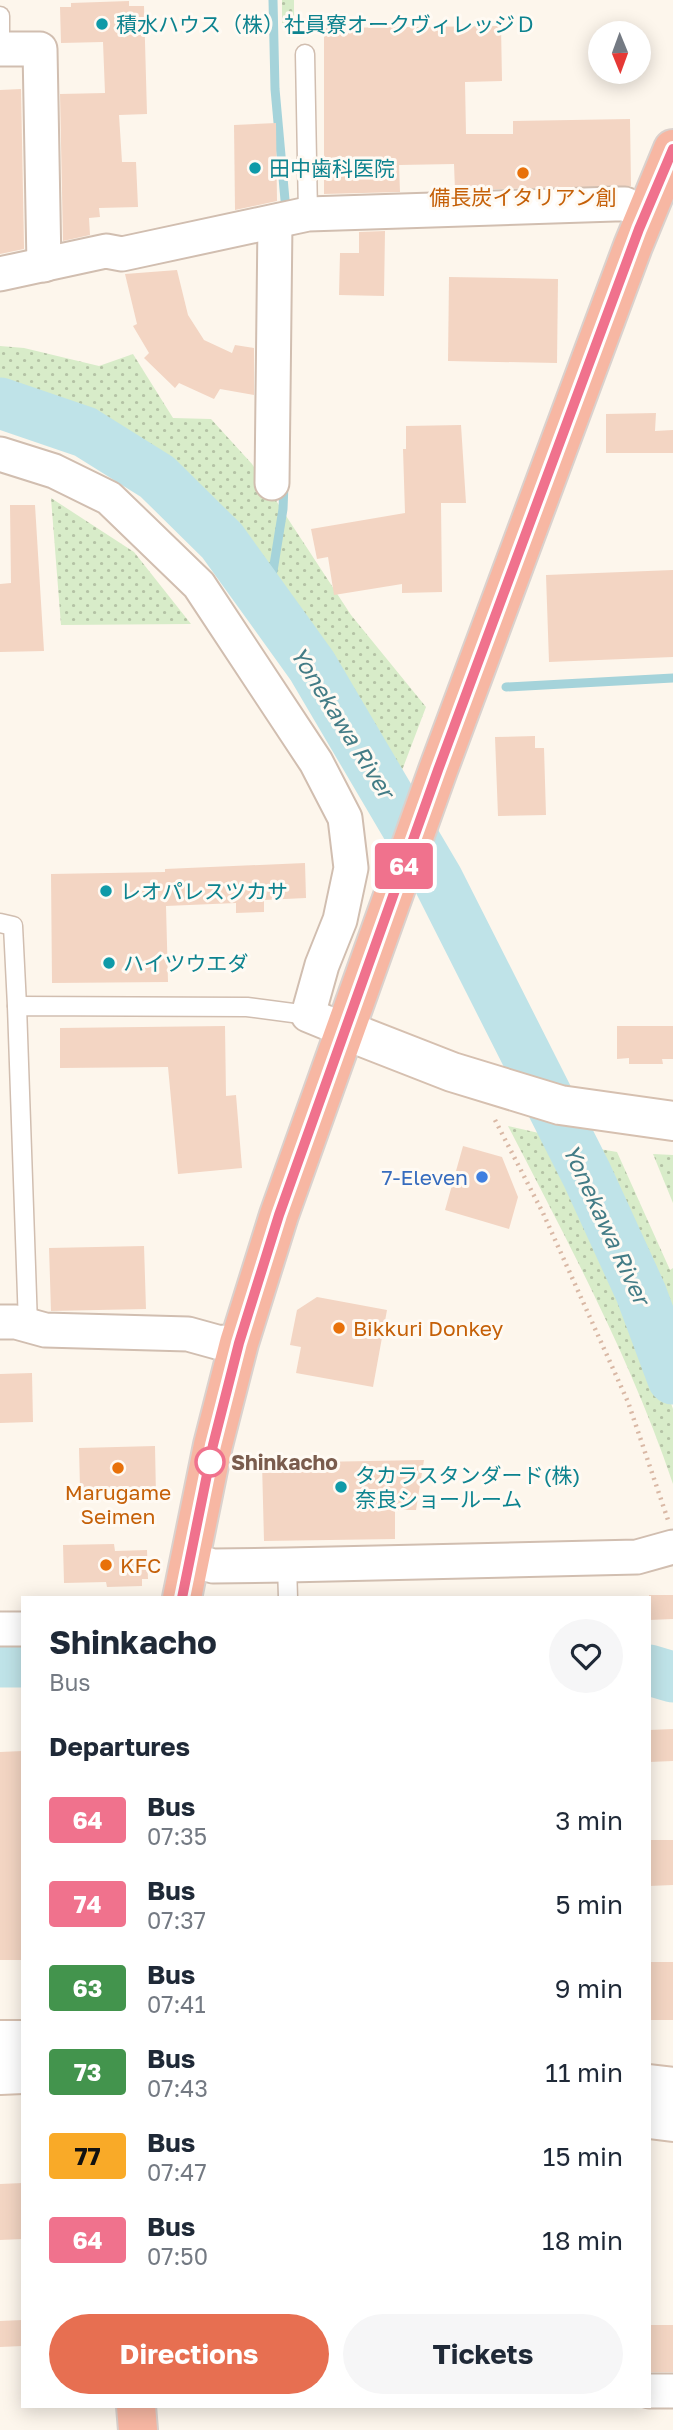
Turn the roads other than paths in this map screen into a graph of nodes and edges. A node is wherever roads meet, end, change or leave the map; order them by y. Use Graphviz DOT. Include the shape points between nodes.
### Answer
graph roads {
  1 [pos="0,16"];
  2 [pos="0,37"];
  3 [pos="0,49"];
  4 [pos="306,54"];
  5 [pos="670,162"];
  6 [pos="645,213"];
  7 [pos="308,214"];
  8 [pos="275,222"];
  9 [pos="44,265"];
  10 [pos="0,274"];
  11 [pos="0,454"];
  12 [pos="272,483"];
  13 [pos="0,923"];
  14 [pos="17,1006"];
  15 [pos="308,1015"];
  16 [pos="346,1031"];
  17 [pos="673,1121"];
  18 [pos="14,1323"];
  19 [pos="239,1343"];
  20 [pos="673,1547"];
  21 [pos="191,1560"];
  22 [pos="287,1582"];
  23 [pos="182,1596"];
  24 [pos="0,1629"];
  25 [pos="21,1629"];
  26 [pos="0,2040"];
  27 [pos="21,2040"];
  28 [pos="21,2074"];
  29 [pos="0,2075"];
  30 [pos="651,2084"];
  31 [pos="673,2087"];
  32 [pos="651,2119"];
  33 [pos="673,2122"];
  34 [pos="651,2391"];
  35 [pos="673,2391"];
  36 [pos="136,2408"];
  37 [pos="138,2430"];
  1 -- 2 [label="lane"];
  3 -- 9 [label="street" via="40,49"];
  4 -- 7 [label="lane"];
  5 -- 6 [label="highway"];
  6 -- 7 [label="street" via="615,204"];
  6 -- 16 [label="highway"];
  7 -- 8 [label="street"];
  8 -- 9 [label="street"];
  8 -- 12 [label="street"];
  9 -- 10 [label="street"];
  11 -- 15 [label="street" via="54,471 109,498 199,585 316,762 345,818 351,868 340,920"];
  13 -- 14 [label="lane" via="13,926"];
  14 -- 15 [label="lane" via="247,1007"];
  14 -- 18 [label="lane"];
  15 -- 16 [label="street"];
  16 -- 17 [label="street" via="464,1076 561,1105"];
  16 -- 19 [label="highway" via="279,1215"];
  18 -- 19 [label="street" via="45,1330 188,1334"];
  19 -- 21 [label="highway"];
  20 -- 22 [label="street" via="637,1557"];
  21 -- 22 [label="street"];
  21 -- 23 [label="highway"];
  24 -- 25 [label="street"];
  26 -- 27 [label="street"];
  28 -- 29 [label="street"];
  30 -- 31 [label="street"];
  32 -- 33 [label="street"];
  34 -- 35 [label="street"];
  36 -- 37 [label="highway"];
}
